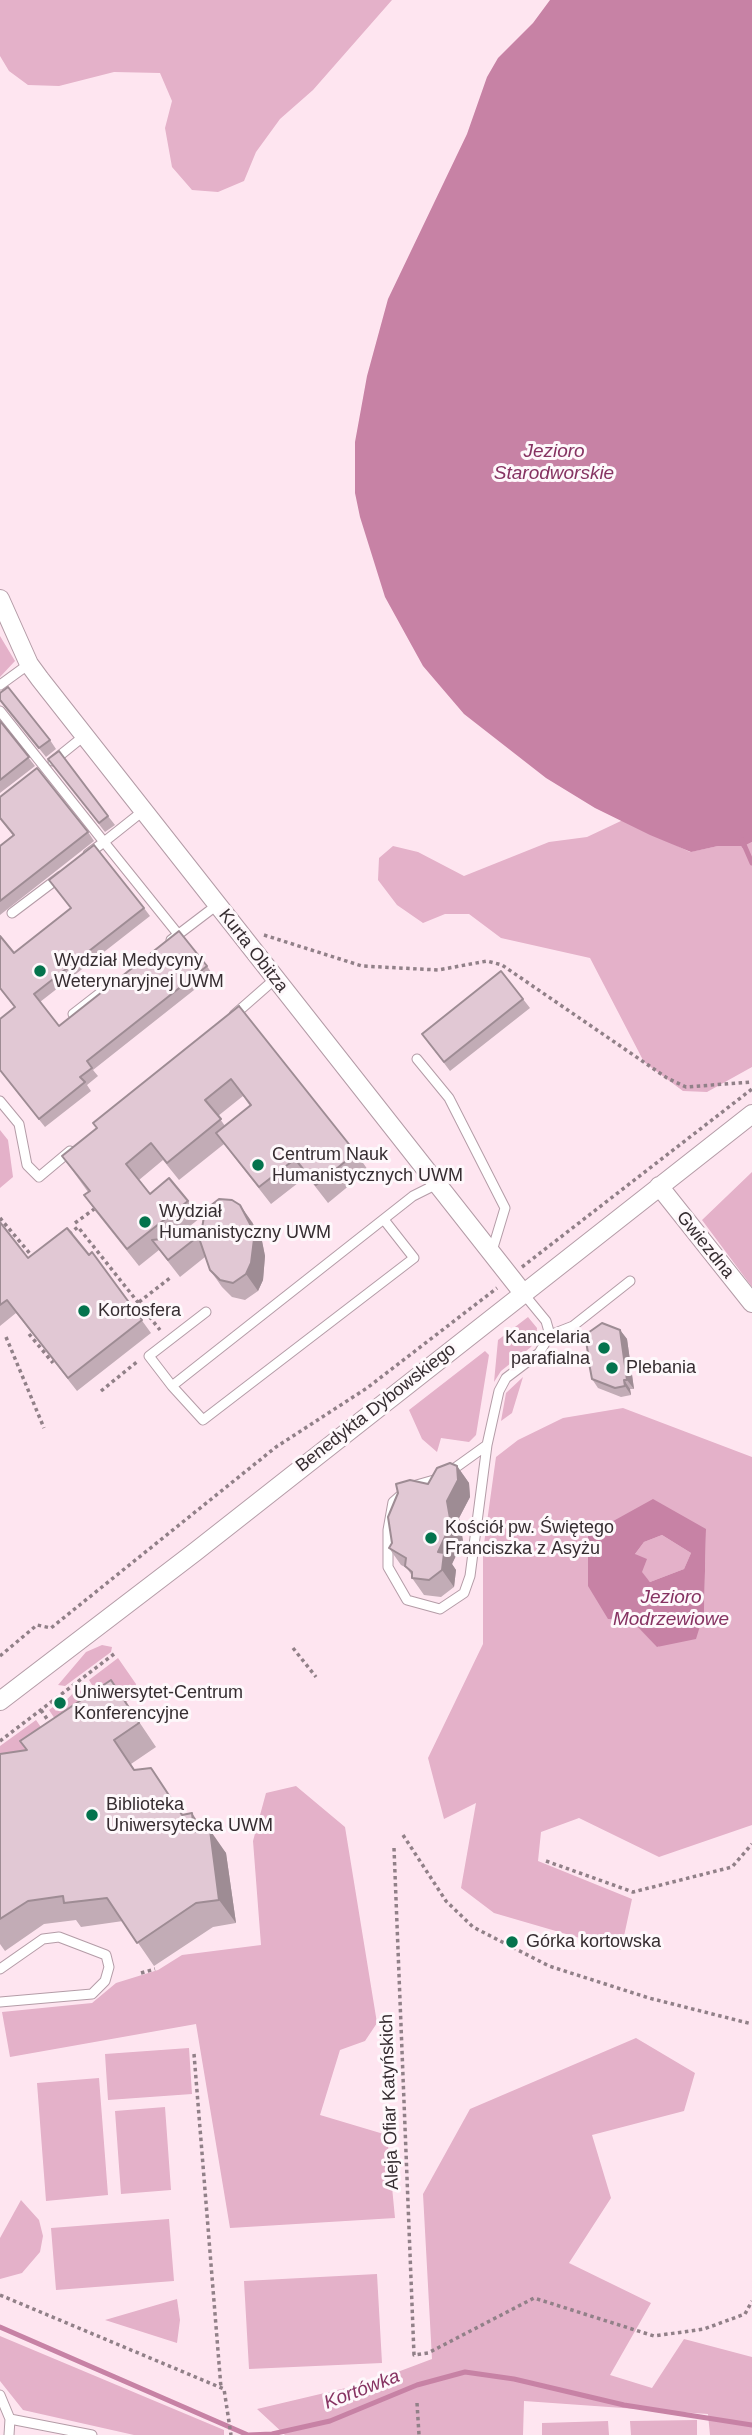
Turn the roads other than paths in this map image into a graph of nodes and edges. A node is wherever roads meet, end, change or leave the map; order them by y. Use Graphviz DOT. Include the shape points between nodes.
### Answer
graph roads {
  1 [pos="0,599"];
  2 [pos="6,624"];
  3 [pos="29,664"];
  4 [pos="0,685"];
  5 [pos="0,711"];
  6 [pos="84,736"];
  7 [pos="44,767"];
  8 [pos="35,774"];
  9 [pos="143,811"];
  10 [pos="104,842"];
  11 [pos="83,858"];
  12 [pos="73,866"];
  13 [pos="217,905"];
  14 [pos="12,914"];
  15 [pos="178,934"];
  16 [pos="157,950"];
  17 [pos="275,979"];
  18 [pos="115,982"];
  19 [pos="73,1014"];
  20 [pos="226,1022"];
  21 [pos="417,1059"];
  22 [pos="0,1101"];
  23 [pos="752,1114"];
  24 [pos="80,1143"];
  25 [pos="437,1184"];
  26 [pos="659,1186"];
  27 [pos="385,1221"];
  28 [pos="492,1253"];
  29 [pos="630,1281"];
  30 [pos="523,1293"];
  31 [pos="752,1303"];
  32 [pos="206,1312"];
  33 [pos="550,1335"];
  34 [pos="172,1386"];
  35 [pos="487,1445"];
  36 [pos="0,1701"];
  37 [pos="0,1969"];
  38 [pos="0,2003"];
  39 [pos="0,2395"];
  40 [pos="10,2419"];
  41 [pos="9,2435"];
  42 [pos="92,2435"];
  1 -- 2 [label="street, Kurta Obitza"];
  2 -- 3 [label="street, Kurta Obitza"];
  3 -- 4 [label="lane"];
  3 -- 6 [label="street, Kurta Obitza"];
  5 -- 7 [label="lane"];
  6 -- 7 [label="lane"];
  6 -- 9 [label="street, Kurta Obitza"];
  7 -- 8 [label="lane"];
  7 -- 10 [label="lane"];
  9 -- 10 [label="lane"];
  9 -- 13 [label="street, Kurta Obitza"];
  10 -- 11 [label="lane"];
  10 -- 15 [label="lane"];
  12 -- 14 [label="lane"];
  13 -- 15 [label="lane"];
  13 -- 17 [label="street, Kurta Obitza"];
  15 -- 16 [label="lane"];
  17 -- 20 [label="lane"];
  17 -- 25 [label="street, Kurta Obitza"];
  18 -- 19 [label="lane"];
  21 -- 28 [label="lane" via="449,1098 505,1208"];
  22 -- 24 [label="lane" via="19,1124 27,1165 39,1177"];
  23 -- 26 [label="street, Benedykta Dybowskiego"];
  25 -- 27 [label="lane" via="413,1196"];
  25 -- 28 [label="street, Kurta Obitza"];
  26 -- 30 [label="street, Benedykta Dybowskiego"];
  26 -- 31 [label="street, Gwiezdna"];
  27 -- 34 [label="lane"];
  27 -- 34 [label="lane" via="414,1258 203,1420"];
  28 -- 30 [label="street, Kurta Obitza"];
  29 -- 33 [label="lane" via="573,1326"];
  30 -- 33 [label="lane" via="546,1321"];
  30 -- 36 [label="street, Benedykta Dybowskiego"];
  32 -- 34 [label="lane" via="149,1356"];
  33 -- 35 [label="lane" via="539,1353 506,1378"];
  35 -- 35 [label="lane" via="441,1478 408,1488 393,1502 388,1567 407,1600 440,1609 464,1593"];
  37 -- 38 [label="lane" via="43,1939 59,1937 106,1955 109,1967 105,1981 92,1994"];
  39 -- 40 [label="lane"];
  40 -- 41 [label="lane"];
  40 -- 42 [label="lane"];
}
